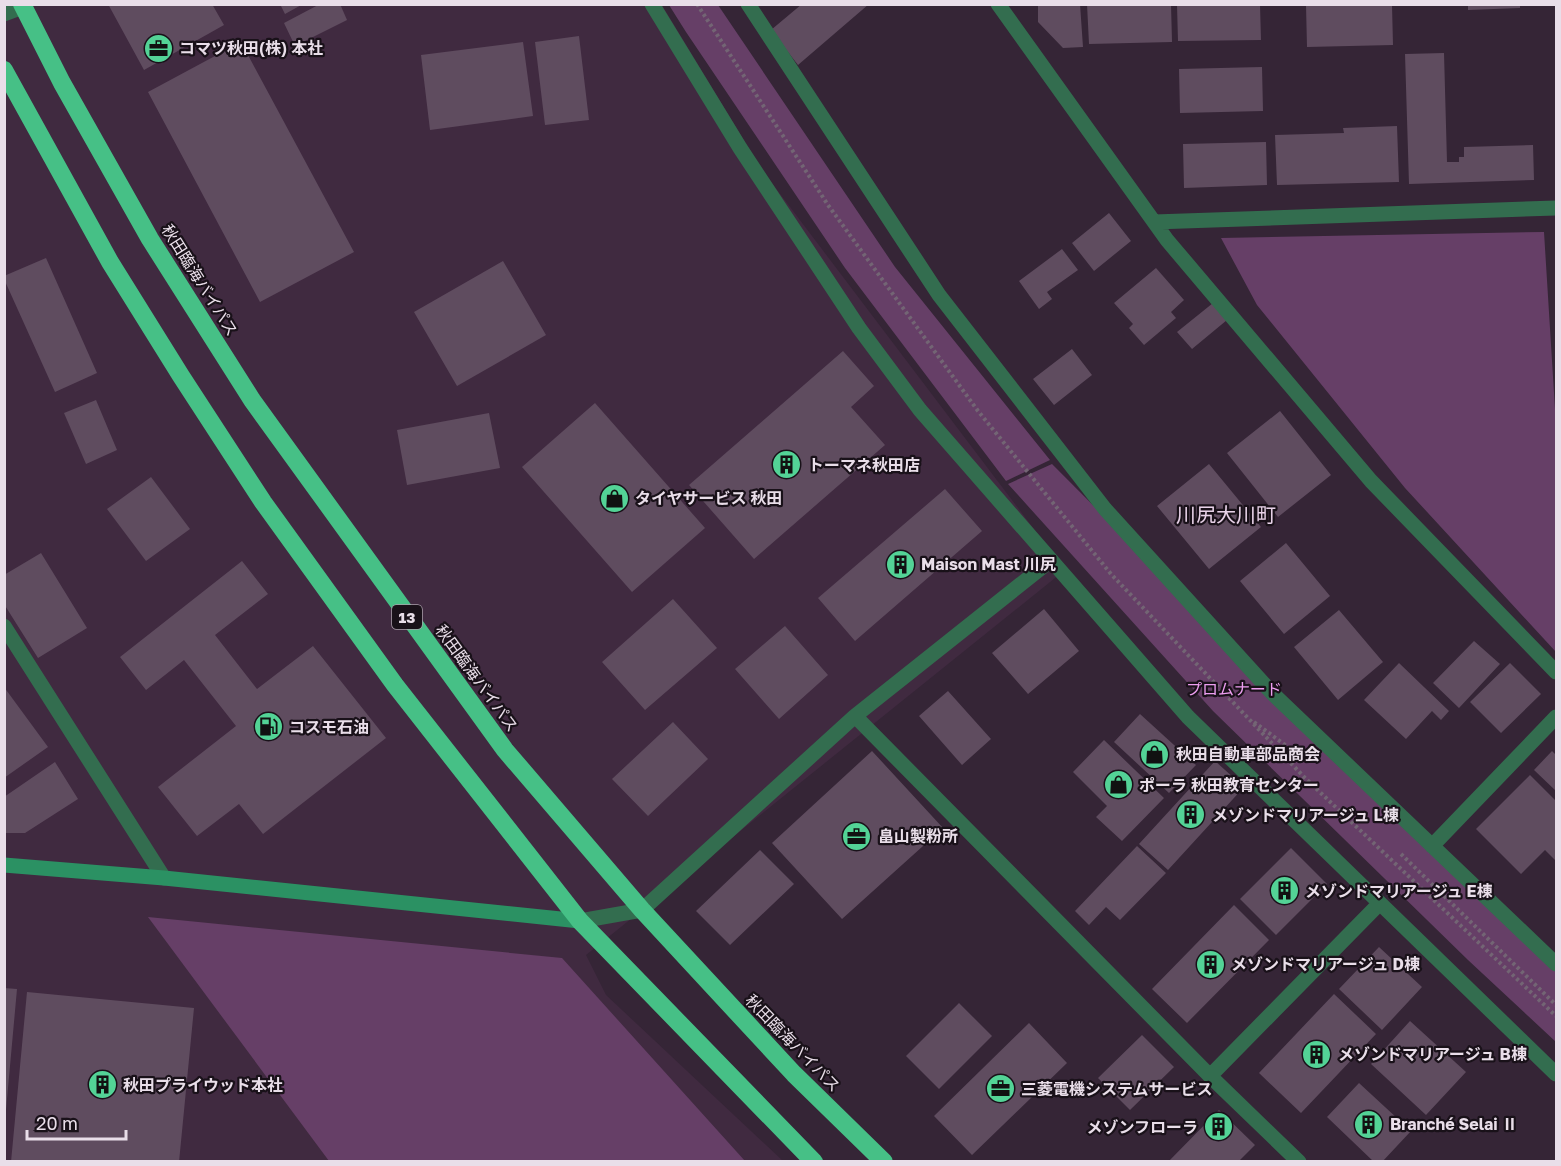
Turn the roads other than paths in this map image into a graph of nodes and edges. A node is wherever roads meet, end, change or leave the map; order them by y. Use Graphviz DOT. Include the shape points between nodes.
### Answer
graph roads {
  1 [pos="652,4"];
  2 [pos="748,4"];
  3 [pos="998,4"];
  4 [pos="22,6"];
  5 [pos="4,14"];
  6 [pos="4,70"];
  7 [pos="1557,208"];
  8 [pos="1154,222"];
  9 [pos="1050,561"];
  10 [pos="4,626"];
  11 [pos="1557,672"];
  12 [pos="855,716"];
  13 [pos="1557,717"];
  14 [pos="1432,846"];
  15 [pos="4,865"];
  16 [pos="164,878"];
  17 [pos="1379,904"];
  18 [pos="642,910"];
  19 [pos="580,921"];
  20 [pos="1557,964"];
  21 [pos="1557,1074"];
  22 [pos="1210,1076"];
  23 [pos="814,1161"];
  24 [pos="884,1161"];
  25 [pos="1299,1161"];
  1 -- 9 [label="street" via="740,148 859,328 920,410"];
  2 -- 14 [label="street" via="939,295 1106,509 1272,693"];
  3 -- 8 [label="street"];
  4 -- 5 [label="street"];
  4 -- 18 [label="highway, 秋田臨海バイパス / 13" via="150,239 252,400 505,750"];
  6 -- 19 [label="highway" via="110,262 263,502 395,685"];
  7 -- 8 [label="street"];
  8 -- 11 [label="street" via="1371,481"];
  9 -- 12 [label="street"];
  9 -- 17 [label="street" via="1188,717"];
  10 -- 16 [label="street"];
  12 -- 18 [label="street"];
  12 -- 22 [label="street"];
  13 -- 14 [label="street"];
  14 -- 20 [label="street"];
  15 -- 16 [label="street"];
  16 -- 19 [label="street"];
  17 -- 21 [label="street"];
  17 -- 22 [label="street"];
  18 -- 19 [label="street"];
  18 -- 24 [label="highway, 秋田臨海バイパス / 13" via="794,1074"];
  19 -- 23 [label="highway"];
  22 -- 25 [label="street"];
}
